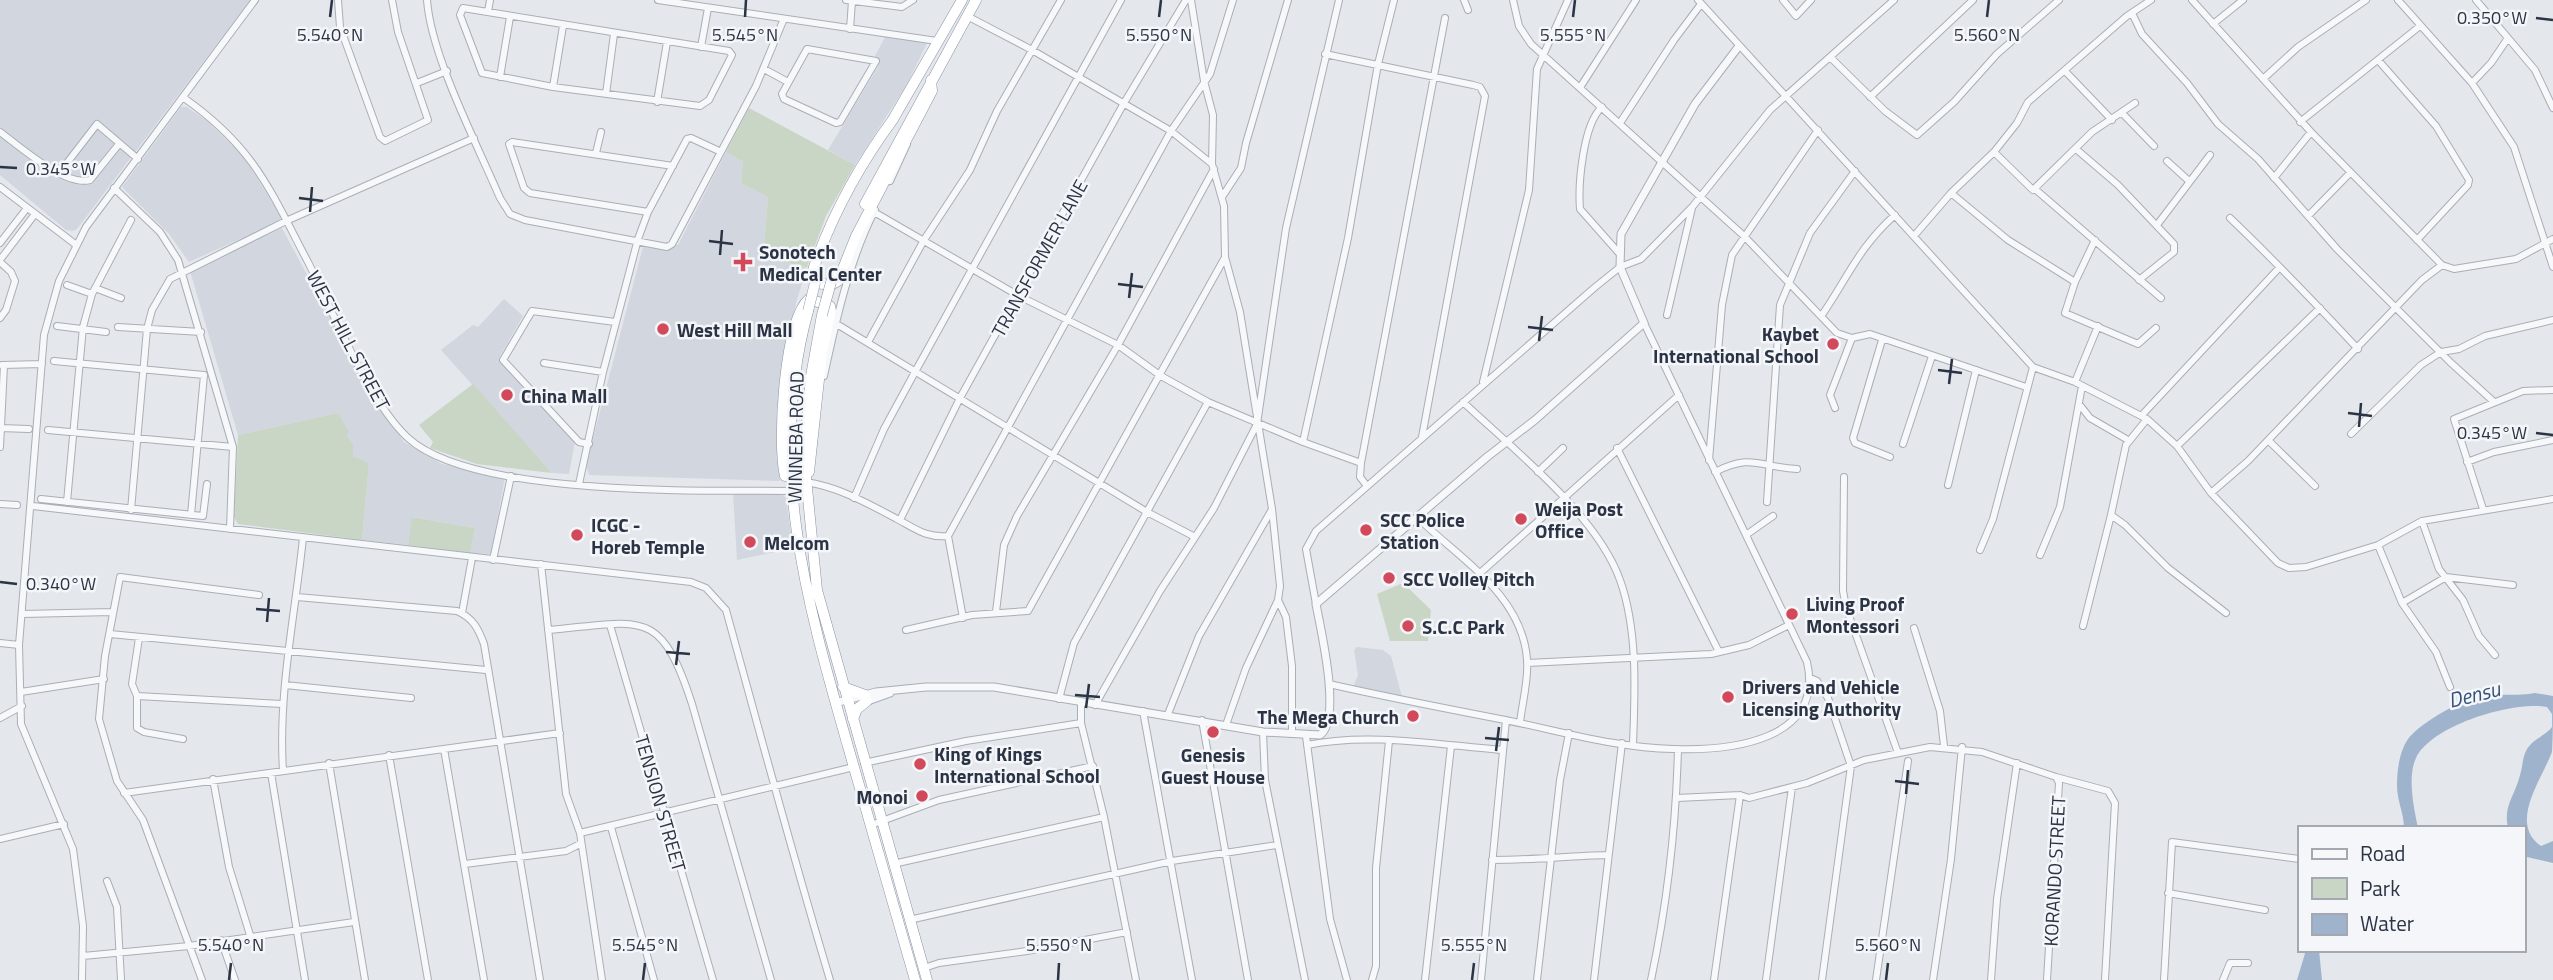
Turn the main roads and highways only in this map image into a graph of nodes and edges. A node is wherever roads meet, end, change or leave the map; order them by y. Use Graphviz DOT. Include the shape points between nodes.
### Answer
graph roads {
  1 [pos="962,0"];
  2 [pos="976,0"];
  3 [pos="931,79"];
  4 [pos="894,118"];
  5 [pos="805,482"];
  6 [pos="790,489"];
  7 [pos="822,631"];
  8 [pos="843,687"];
  9 [pos="853,720"];
  10 [pos="859,765"];
  11 [pos="876,823"];
  12 [pos="915,980"];
  13 [pos="927,980"];
  1 -- 4 [label="highway, WINNEBA ROAD"];
  2 -- 3 [label="highway, WINNEBA ROAD"];
  3 -- 4 [label="highway" via="932,91 856,236 838,281 816,283 814,267 837,212 865,158"];
  3 -- 5 [label="highway, WINNEBA ROAD, bridge" via="862,210 834,275 822,315 806,417"];
  4 -- 6 [label="highway, WINNEBA ROAD, bridge" via="818,271 794,383"];
  5 -- 6 [label="highway" via="831,311 830,306 809,299 796,324 785,376 782,458"];
  5 -- 7 [label="highway, WINNEBA ROAD"];
  6 -- 7 [label="highway, WINNEBA ROAD" via="805,589"];
  7 -- 8 [label="highway, WINNEBA ROAD"];
  7 -- 10 [label="highway, WINNEBA ROAD" via="837,707"];
  8 -- 9 [label="highway, WINNEBA ROAD"];
  8 -- 9 [label="highway" via="866,698"];
  9 -- 10 [label="highway, WINNEBA ROAD"];
  10 -- 11 [label="highway, WINNEBA ROAD"];
  11 -- 12 [label="highway, WINNEBA ROAD"];
  11 -- 13 [label="highway, WINNEBA ROAD" via="893,864"];
}
